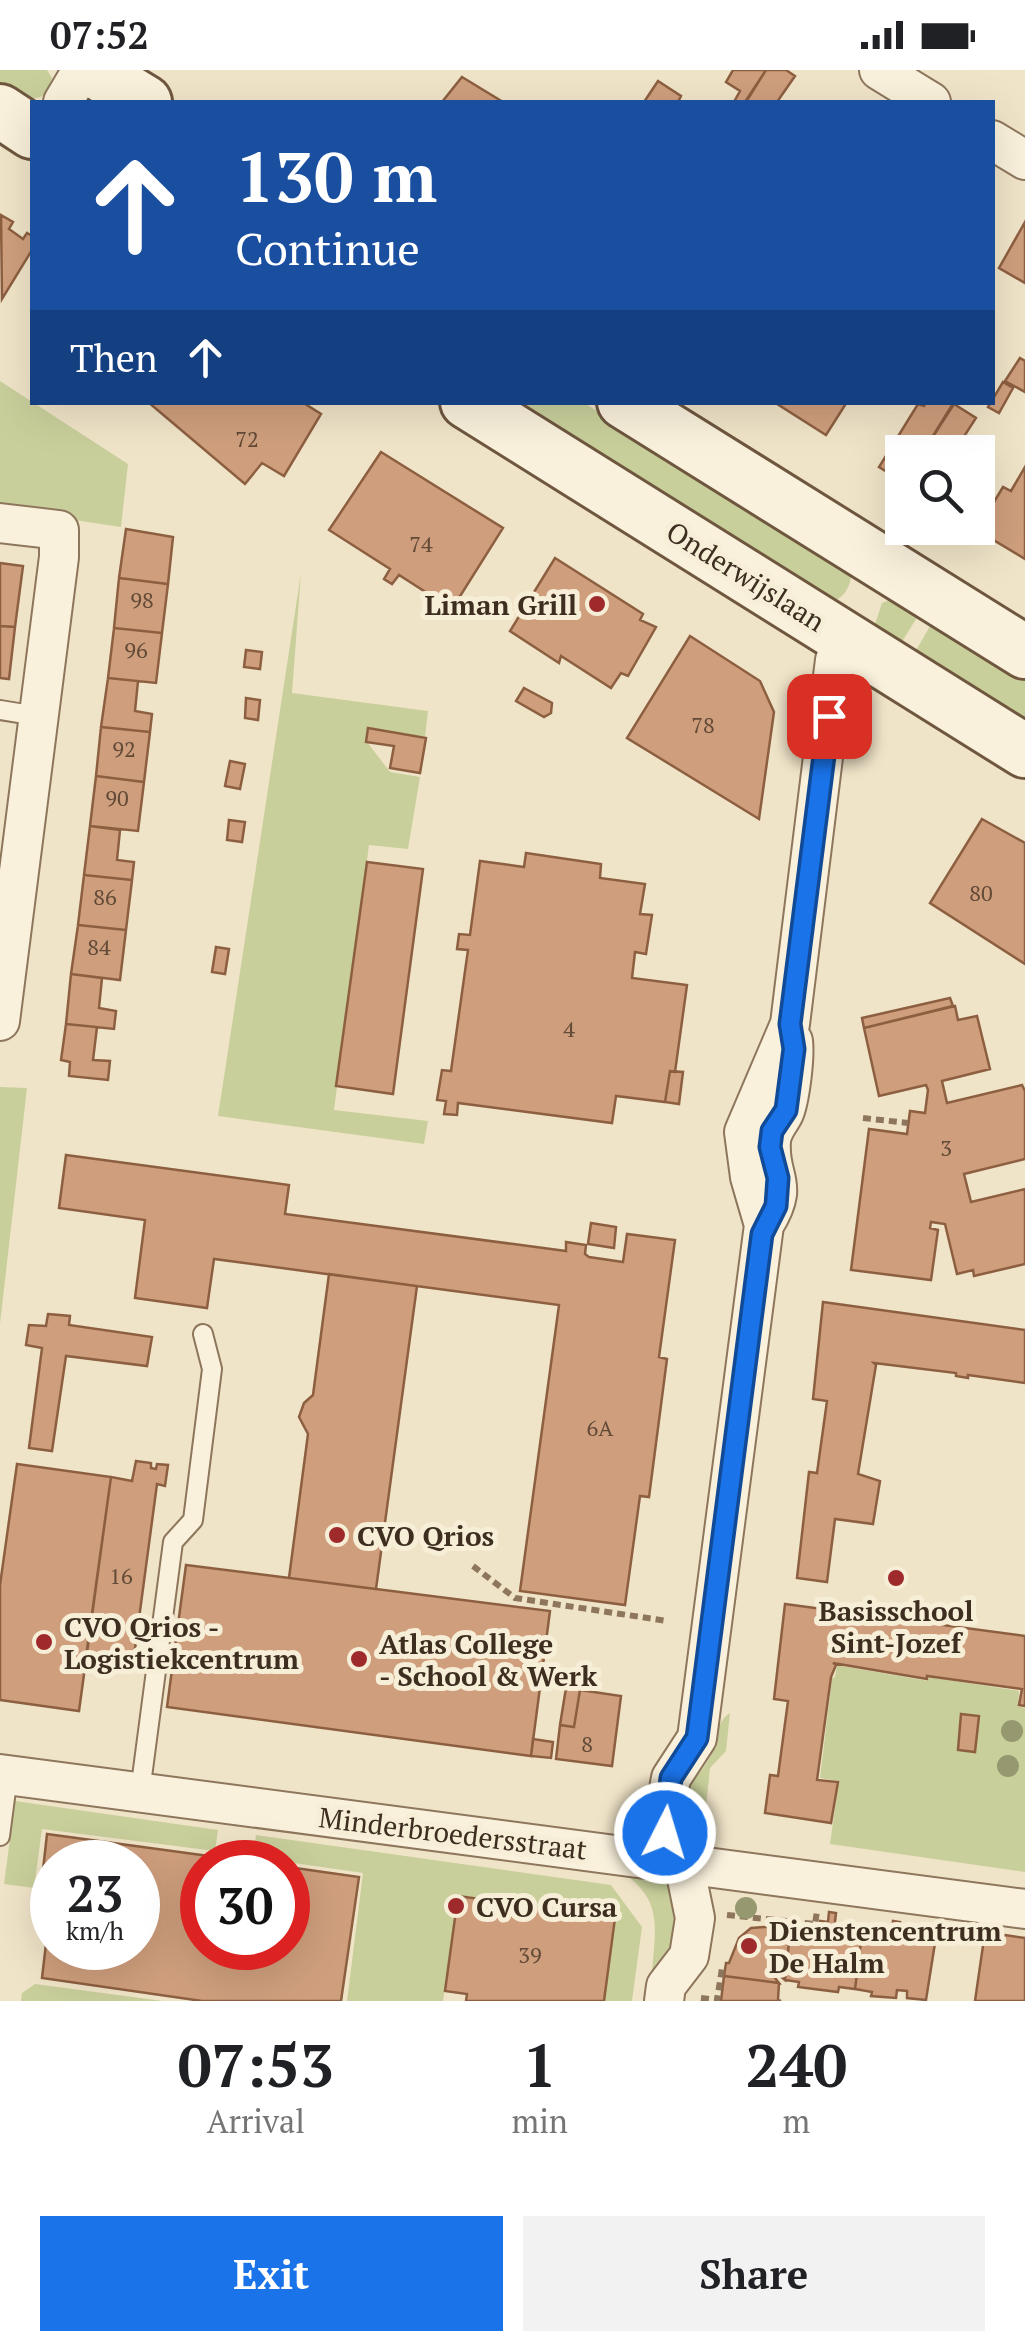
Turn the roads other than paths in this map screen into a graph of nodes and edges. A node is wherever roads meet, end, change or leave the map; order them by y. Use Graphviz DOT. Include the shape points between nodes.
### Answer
graph roads {
  1 [pos="82,70"];
  2 [pos="93,70"];
  3 [pos="885,74"];
  4 [pos="64,100"];
  5 [pos="142,100"];
  6 [pos="928,100"];
  7 [pos="0,112"];
  8 [pos="30,131"];
  9 [pos="995,142"];
  10 [pos="1025,160"];
  11 [pos="472,405"];
  12 [pos="629,405"];
  13 [pos="0,522"];
  14 [pos="848,640"];
  15 [pos="1025,652"];
  16 [pos="0,710"];
  17 [pos="37,716"];
  18 [pos="1025,750"];
  19 [pos="0,1020"];
  20 [pos="203,1334"];
  21 [pos="4,1774"];
  22 [pos="140,1792"];
  23 [pos="0,1836"];
  24 [pos="684,1864"];
  25 [pos="1025,1909"];
  26 [pos="664,2001"];
  1 -- 4 [label="street"];
  2 -- 5 [label="main road"];
  3 -- 6 [label="street"];
  7 -- 8 [label="main road"];
  9 -- 10 [label="street"];
  11 -- 14 [label="main road, Onderwijslaan"];
  12 -- 15 [label="main road"];
  13 -- 17 [label="street" via="59,530"];
  14 -- 18 [label="main road, Onderwijslaan"];
  14 -- 24 [label="street" via="835,660 790,1024 744,1132 764,1226 697,1738 671,1778 666,1806 665,1833"];
  16 -- 17 [label="lane"];
  17 -- 19 [label="street"];
  20 -- 22 [label="lane" via="212,1369 192,1520 174,1542"];
  21 -- 22 [label="street, Minderbroedersstraat"];
  21 -- 23 [label="lane"];
  22 -- 24 [label="street, Minderbroedersstraat"];
  24 -- 25 [label="street, Minderbroedersstraat"];
  24 -- 26 [label="street" via="695,1918 689,1956 666,1986"];
}
